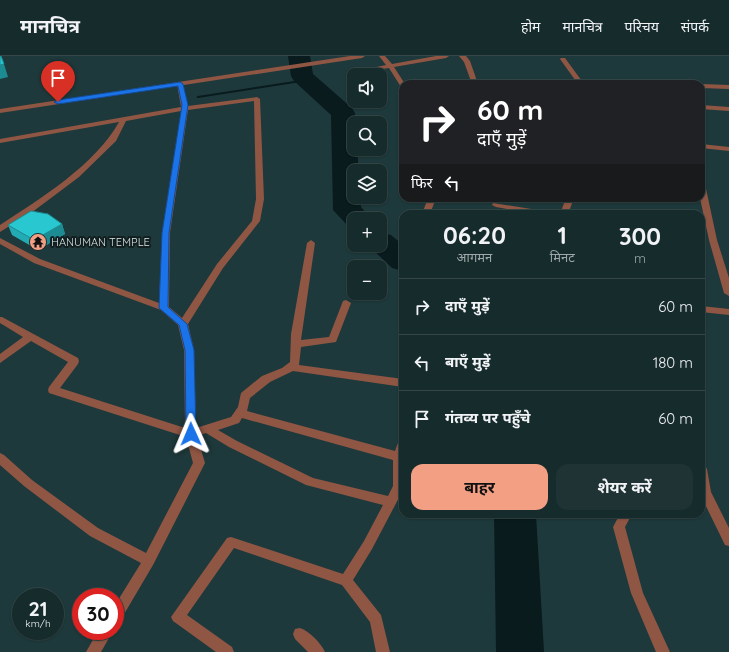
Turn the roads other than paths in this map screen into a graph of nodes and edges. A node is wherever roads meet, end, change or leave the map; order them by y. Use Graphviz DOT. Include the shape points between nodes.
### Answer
graph roads {
  1 [pos="320,56"];
  2 [pos="362,56"];
  3 [pos="382,56"];
  4 [pos="446,56"];
  5 [pos="462,56"];
  6 [pos="563,59"];
  7 [pos="390,66"];
  8 [pos="380,68"];
  9 [pos="258,69"];
  10 [pos="400,80"];
  11 [pos="474,80"];
  12 [pos="578,80"];
  13 [pos="180,84"];
  14 [pos="705,86"];
  15 [pos="729,87"];
  16 [pos="0,104"];
  17 [pos="705,107"];
  18 [pos="184,109"];
  19 [pos="729,109"];
  20 [pos="0,111"];
  21 [pos="124,119"];
  22 [pos="0,141"];
  23 [pos="705,146"];
  24 [pos="729,149"];
  25 [pos="705,202"];
  26 [pos="496,205"];
  27 [pos="526,210"];
  28 [pos="0,229"];
  29 [pos="0,241"];
  30 [pos="312,244"];
  31 [pos="729,292"];
  32 [pos="346,303"];
  33 [pos="164,308"];
  34 [pos="705,309"];
  35 [pos="729,312"];
  36 [pos="0,320"];
  37 [pos="183,324"];
  38 [pos="31,336"];
  39 [pos="296,344"];
  40 [pos="0,359"];
  41 [pos="291,366"];
  42 [pos="399,382"];
  43 [pos="239,413"];
  44 [pos="208,429"];
  45 [pos="191,434"];
  46 [pos="399,457"];
  47 [pos="0,458"];
  48 [pos="705,492"];
  49 [pos="390,502"];
  50 [pos="624,518"];
  51 [pos="729,541"];
  52 [pos="149,561"];
  53 [pos="346,581"];
  54 [pos="124,602"];
  55 [pos="300,634"];
  56 [pos="100,640"];
  57 [pos="93,652"];
  58 [pos="227,652"];
  59 [pos="318,652"];
  60 [pos="383,652"];
  61 [pos="663,652"];
  1 -- 9 [label="street"];
  2 -- 9 [label="street"];
  3 -- 7 [label="street"];
  4 -- 7 [label="street"];
  5 -- 11 [label="street" via="467,61"];
  6 -- 12 [label="street"];
  7 -- 8 [label="street"];
  7 -- 10 [label="street"];
  9 -- 13 [label="street"];
  9 -- 16 [label="street"];
  13 -- 18 [label="street"];
  13 -- 20 [label="street"];
  14 -- 15 [label="street"];
  17 -- 19 [label="street"];
  18 -- 21 [label="street"];
  18 -- 33 [label="street" via="166,233"];
  18 -- 37 [label="street" via="257,99 260,199 256,221 220,266"];
  21 -- 22 [label="street"];
  21 -- 28 [label="street" via="113,139 76,175"];
  23 -- 24 [label="street"];
  25 -- 31 [label="street"];
  26 -- 27 [label="street"];
  29 -- 33 [label="street" via="38,262"];
  30 -- 39 [label="street"];
  32 -- 39 [label="street" via="333,340"];
  33 -- 37 [label="street"];
  34 -- 35 [label="street"];
  36 -- 38 [label="street"];
  37 -- 45 [label="street" via="189,350"];
  38 -- 40 [label="street"];
  38 -- 45 [label="street" via="74,360 52,390"];
  39 -- 41 [label="street" via="295,363"];
  41 -- 42 [label="street"];
  41 -- 43 [label="street" via="286,371 266,379 245,396 243,408"];
  43 -- 44 [label="street" via="235,420"];
  43 -- 46 [label="street"];
  44 -- 45 [label="street"];
  44 -- 49 [label="street" via="310,482"];
  45 -- 52 [label="street" via="199,463"];
  46 -- 49 [label="street" via="399,486"];
  47 -- 52 [label="street" via="28,483 94,532"];
  48 -- 51 [label="street"];
  49 -- 53 [label="street"];
  50 -- 61 [label="street" via="619,527 637,593"];
  52 -- 54 [label="street"];
  53 -- 58 [label="street" via="231,542 178,616"];
  53 -- 60 [label="street" via="376,619"];
  55 -- 59 [label="street"];
  56 -- 57 [label="street"];
}
